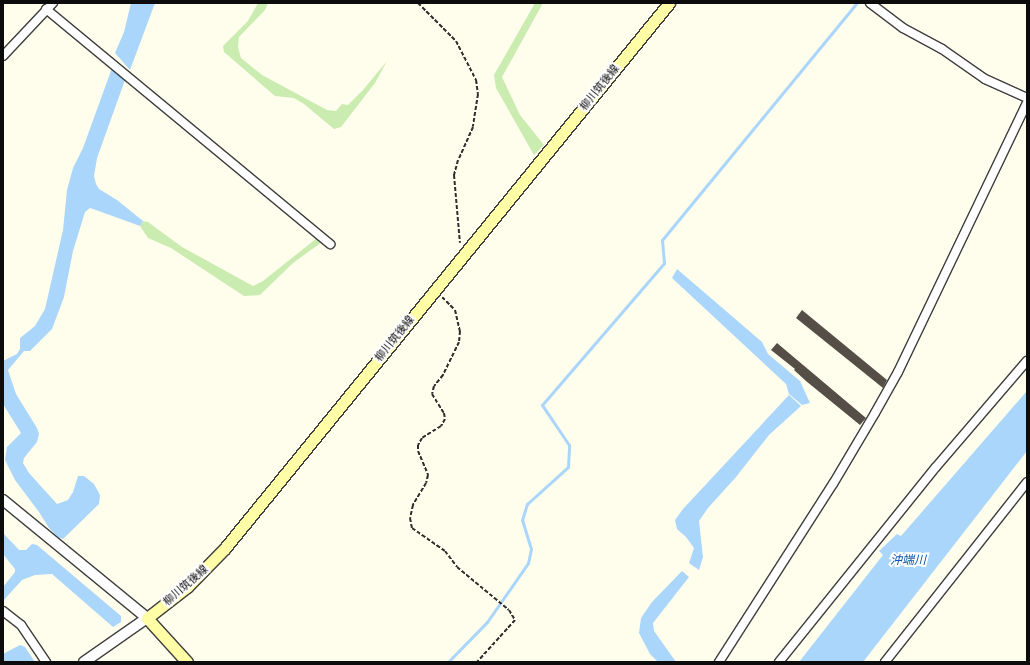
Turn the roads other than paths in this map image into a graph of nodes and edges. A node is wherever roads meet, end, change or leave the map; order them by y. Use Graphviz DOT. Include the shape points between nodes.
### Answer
graph roads {
  1 [pos="53,3"];
  2 [pos="669,3"];
  3 [pos="870,3"];
  4 [pos="46,10"];
  5 [pos="3,56"];
  6 [pos="1027,98"];
  7 [pos="1027,103"];
  8 [pos="330,244"];
  9 [pos="1027,361"];
  10 [pos="1027,482"];
  11 [pos="3,500"];
  12 [pos="3,611"];
  13 [pos="147,618"];
  14 [pos="46,662"];
  15 [pos="84,662"];
  16 [pos="187,662"];
  17 [pos="719,662"];
  18 [pos="779,662"];
  19 [pos="885,662"];
  1 -- 4 [label="street"];
  2 -- 13 [label="main road, 柳川筑後線" via="225,548 187,587"];
  3 -- 6 [label="street" via="903,28 936,45 985,79"];
  4 -- 5 [label="street"];
  4 -- 8 [label="street"];
  7 -- 17 [label="street" via="898,372 833,484"];
  9 -- 18 [label="street" via="936,467"];
  10 -- 19 [label="street"];
  11 -- 13 [label="street"];
  12 -- 14 [label="street" via="21,625"];
  13 -- 15 [label="street"];
  13 -- 16 [label="main road"];
}
